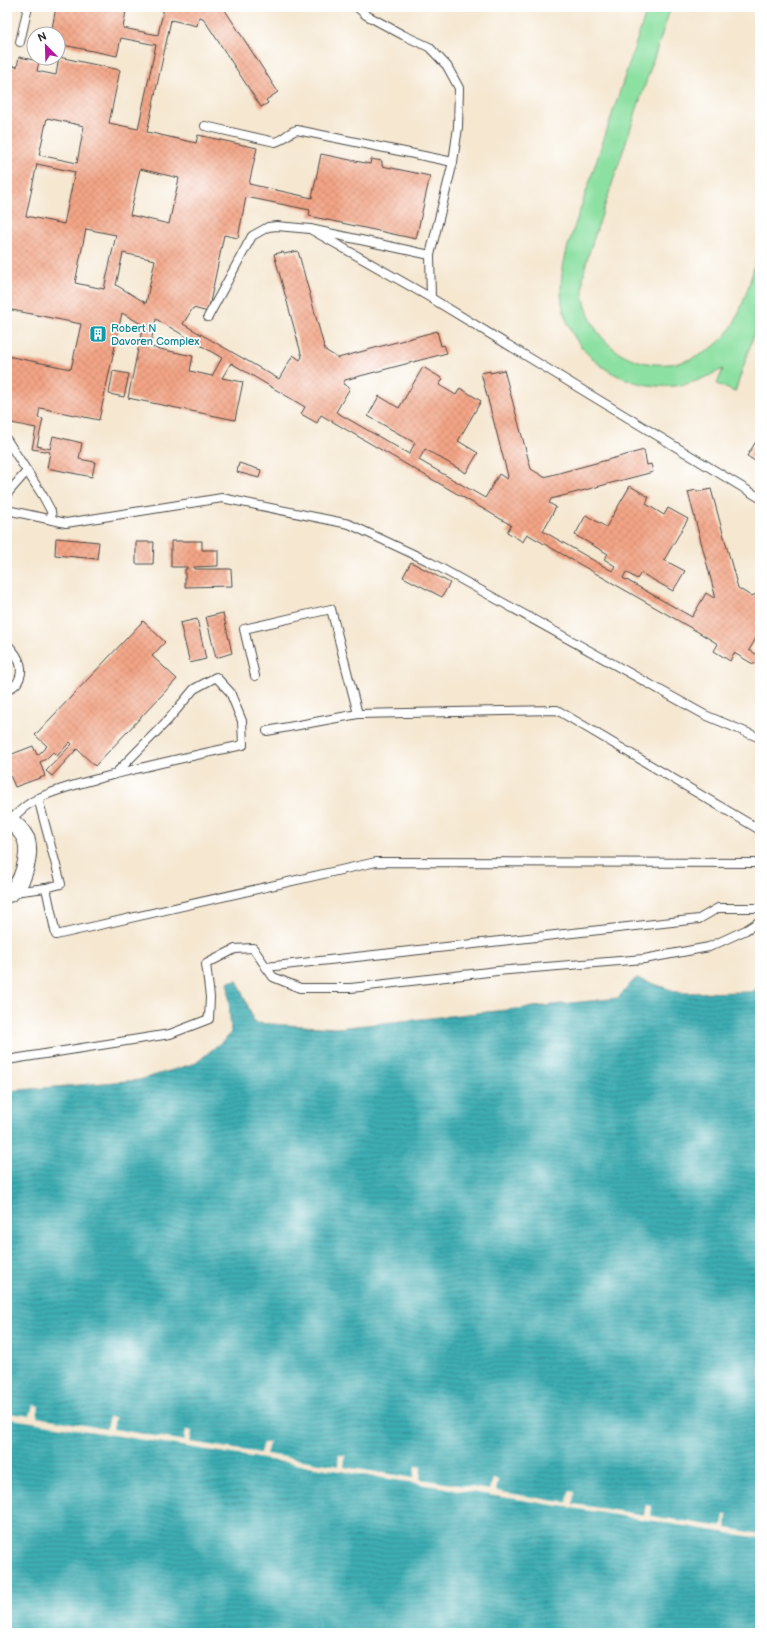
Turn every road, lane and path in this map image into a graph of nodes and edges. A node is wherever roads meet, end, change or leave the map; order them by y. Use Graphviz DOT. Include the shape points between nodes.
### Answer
graph roads {
  1 [pos="28,7"];
  2 [pos="357,7"];
  3 [pos="20,42"];
  4 [pos="205,126"];
  5 [pos="453,162"];
  6 [pos="310,229"];
  7 [pos="430,255"];
  8 [pos="431,298"];
  9 [pos="208,317"];
  10 [pos="7,440"];
  11 [pos="27,471"];
  12 [pos="7,494"];
  13 [pos="760,498"];
  14 [pos="7,510"];
  15 [pos="52,520"];
  16 [pos="7,644"];
  17 [pos="254,676"];
  18 [pos="7,690"];
  19 [pos="358,714"];
  20 [pos="266,731"];
  21 [pos="760,738"];
  22 [pos="114,775"];
  23 [pos="38,798"];
  24 [pos="9,820"];
  25 [pos="760,830"];
  26 [pos="760,863"];
  27 [pos="46,888"];
  28 [pos="10,893"];
  29 [pos="760,908"];
  30 [pos="760,921"];
  31 [pos="266,967"];
  32 [pos="7,1060"];
  1 -- 3 [label="lane"];
  2 -- 5 [label="lane" via="366,15 429,47 447,66 460,88"];
  4 -- 5 [label="lane" via="275,142 281,141 290,131 297,130"];
  5 -- 7 [label="lane"];
  6 -- 7 [label="lane"];
  6 -- 8 [label="lane"];
  6 -- 9 [label="lane" via="268,227 252,236"];
  7 -- 8 [label="lane"];
  8 -- 13 [label="lane"];
  10 -- 11 [label="lane"];
  11 -- 12 [label="lane"];
  11 -- 15 [label="lane" via="51,511"];
  14 -- 15 [label="lane"];
  15 -- 21 [label="lane" via="66,523 222,498 349,524 428,561 705,715"];
  16 -- 18 [label="lane" via="17,654 22,670 17,684"];
  17 -- 19 [label="lane" via="244,629 331,609"];
  19 -- 20 [label="lane"];
  19 -- 25 [label="lane" via="557,710"];
  22 -- 22 [label="lane" via="244,745 242,721 230,692 216,677 194,690"];
  22 -- 23 [label="lane" via="67,787"];
  23 -- 24 [label="lane"];
  23 -- 27 [label="lane" via="61,884"];
  24 -- 28 [label="street" via="20,829 26,840 28,854 18,885"];
  26 -- 27 [label="lane" via="376,862 56,936"];
  27 -- 28 [label="lane"];
  29 -- 31 [label="lane" via="718,908 699,919"];
  30 -- 31 [label="lane" via="709,947 644,958 497,971 351,988 300,988 273,978"];
  31 -- 32 [label="lane" via="253,948 235,949 206,964 210,997 209,1019 170,1034"];
}
